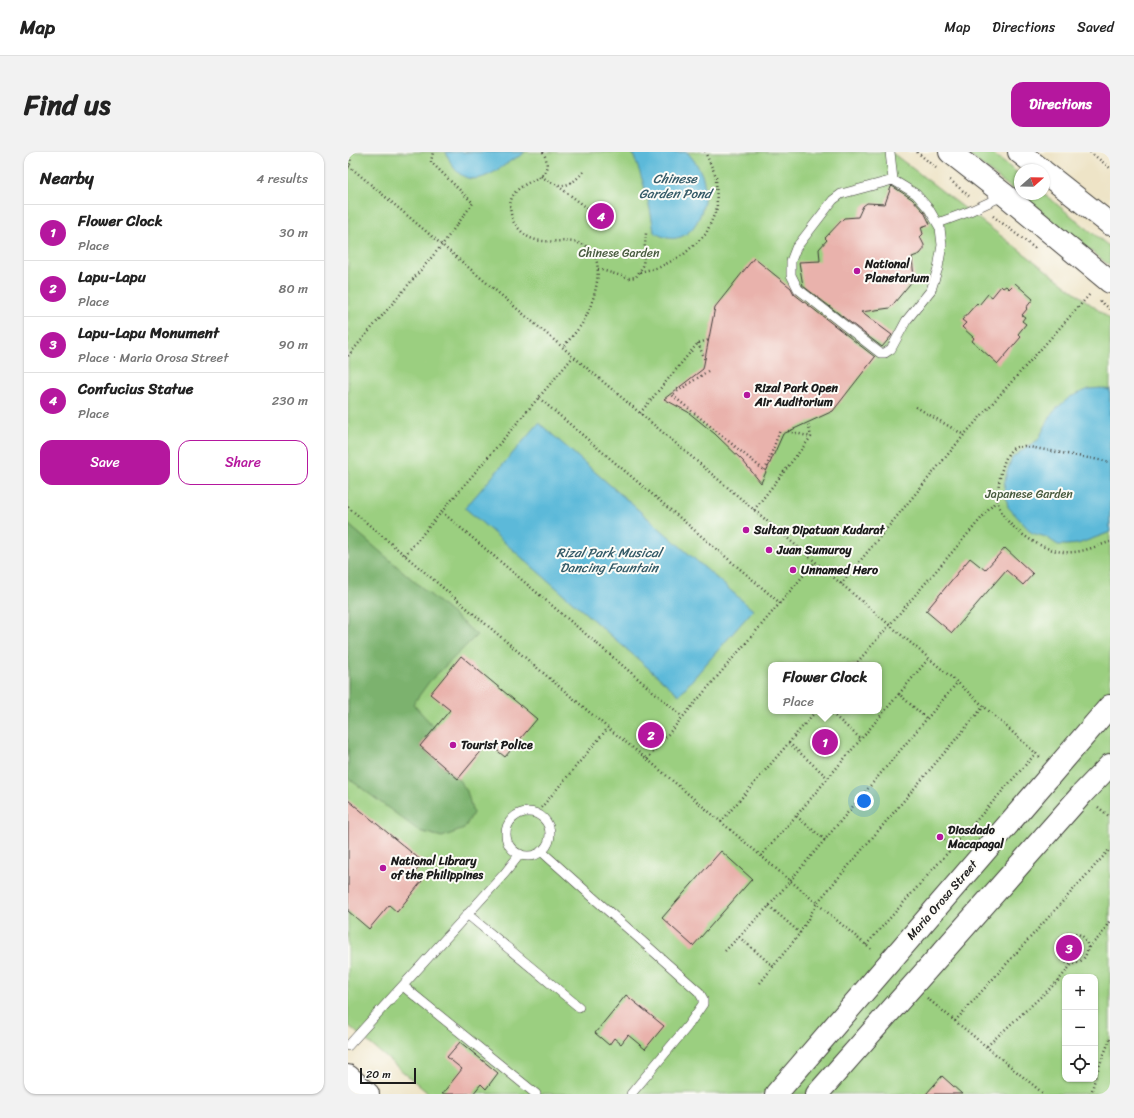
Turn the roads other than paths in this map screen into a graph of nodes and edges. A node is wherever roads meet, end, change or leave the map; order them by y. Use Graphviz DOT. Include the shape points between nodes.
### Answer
graph roads {
  1 [pos="890,152"];
  2 [pos="950,152"];
  3 [pos="1019,152"];
  4 [pos="1034,164"];
  5 [pos="1050,176"];
  6 [pos="893,180"];
  7 [pos="1005,195"];
  8 [pos="1101,209"];
  9 [pos="938,223"];
  10 [pos="1110,224"];
  11 [pos="1102,284"];
  12 [pos="1110,706"];
  13 [pos="1110,765"];
  14 [pos="541,851"];
  15 [pos="520,854"];
  16 [pos="467,914"];
  17 [pos="403,986"];
  18 [pos="579,1008"];
  19 [pos="348,1046"];
  20 [pos="348,1076"];
  21 [pos="368,1094"];
  22 [pos="536,1094"];
  23 [pos="631,1094"];
  24 [pos="776,1094"];
  25 [pos="817,1094"];
  1 -- 6 [label="lane"];
  2 -- 7 [label="street"];
  3 -- 4 [label="street"];
  5 -- 8 [label="street"];
  6 -- 9 [label="lane" via="916,194"];
  6 -- 9 [label="lane" via="841,194 833,200 796,248 791,261 791,274 798,289 880,353 885,353 891,349 906,321 931,290 942,245"];
  7 -- 9 [label="lane"];
  7 -- 11 [label="street"];
  8 -- 10 [label="street"];
  12 -- 24 [label="street, Maria Orosa Street"];
  13 -- 25 [label="street"];
  14 -- 15 [label="lane" via="531,855"];
  14 -- 15 [label="lane" via="548,842 549,831 545,820 528,812 512,818 506,834 508,842"];
  14 -- 23 [label="lane" via="699,992 703,999 703,1004 686,1027"];
  15 -- 16 [label="lane"];
  16 -- 17 [label="lane"];
  16 -- 18 [label="lane"];
  17 -- 19 [label="lane"];
  17 -- 22 [label="lane"];
  20 -- 21 [label="street"];
}
